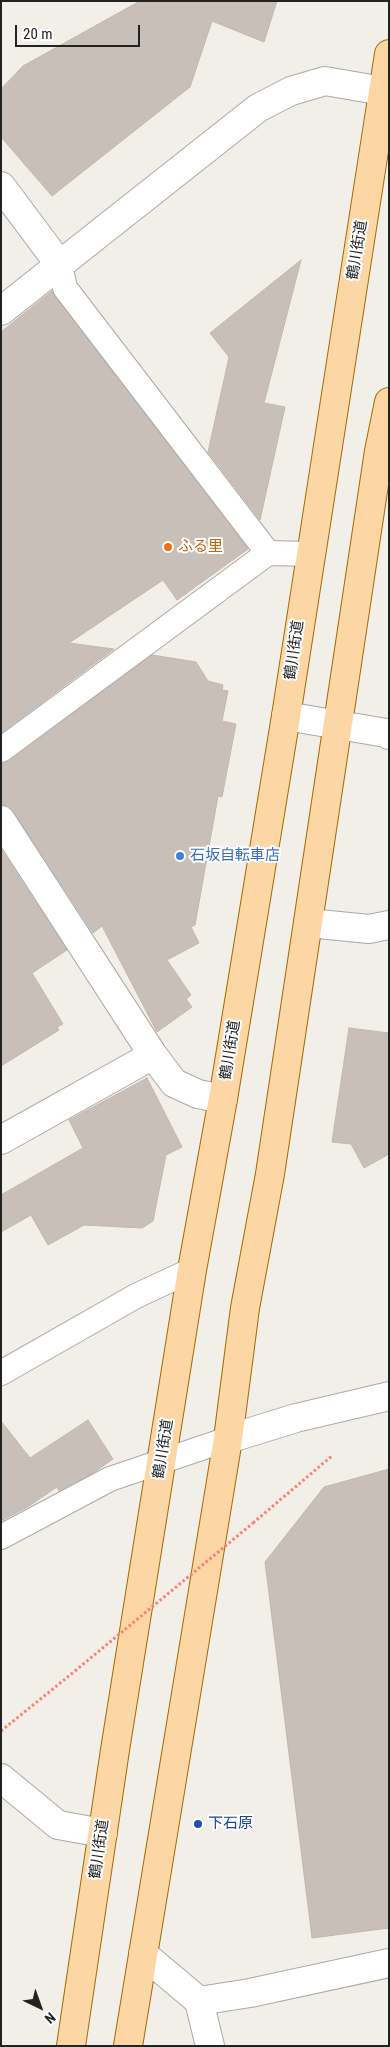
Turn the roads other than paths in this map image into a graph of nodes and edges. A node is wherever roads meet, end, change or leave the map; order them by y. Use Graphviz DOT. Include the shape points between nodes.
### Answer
graph roads {
  1 [pos="389,54"];
  2 [pos="383,91"];
  3 [pos="1,186"];
  4 [pos="60,265"];
  5 [pos="1,311"];
  6 [pos="389,402"];
  7 [pos="268,553"];
  8 [pos="310,554"];
  9 [pos="286,716"];
  10 [pos="338,725"];
  11 [pos="389,735"];
  12 [pos="1,750"];
  13 [pos="1,820"];
  14 [pos="309,923"];
  15 [pos="389,925"];
  16 [pos="153,1054"];
  17 [pos="223,1099"];
  18 [pos="1,1140"];
  19 [pos="192,1270"];
  20 [pos="1,1373"];
  21 [pos="389,1396"];
  22 [pos="228,1440"];
  23 [pos="162,1461"];
  24 [pos="1,1537"];
  25 [pos="1,1778"];
  26 [pos="103,1833"];
  27 [pos="143,1954"];
  28 [pos="389,1963"];
  29 [pos="199,2001"];
  30 [pos="71,2046"];
  31 [pos="128,2046"];
  32 [pos="210,2046"];
  1 -- 2 [label="main road, 鶴川街道"];
  2 -- 4 [label="street" via="325,81 291,92 258,108"];
  2 -- 8 [label="main road, 鶴川街道"];
  3 -- 4 [label="street"];
  4 -- 5 [label="street"];
  4 -- 7 [label="lane" via="65,288"];
  6 -- 10 [label="main road"];
  7 -- 8 [label="lane"];
  7 -- 12 [label="lane"];
  8 -- 9 [label="main road, 鶴川街道"];
  9 -- 10 [label="street"];
  9 -- 17 [label="main road, 鶴川街道"];
  10 -- 11 [label="street"];
  10 -- 14 [label="main road"];
  13 -- 16 [label="street"];
  14 -- 15 [label="street" via="369,929"];
  14 -- 22 [label="main road" via="270,1174 245,1308"];
  16 -- 17 [label="street" via="174,1083 198,1094"];
  16 -- 18 [label="street"];
  17 -- 19 [label="main road, 鶴川街道"];
  19 -- 20 [label="lane" via="136,1296"];
  19 -- 23 [label="main road, 鶴川街道"];
  21 -- 22 [label="street" via="296,1418"];
  22 -- 23 [label="lane"];
  22 -- 27 [label="main road"];
  23 -- 24 [label="lane" via="110,1479"];
  23 -- 26 [label="main road, 鶴川街道"];
  25 -- 26 [label="street" via="58,1825"];
  26 -- 30 [label="main road, 鶴川街道"];
  27 -- 29 [label="street"];
  27 -- 31 [label="main road"];
  28 -- 29 [label="street"];
  29 -- 32 [label="street"];
}
